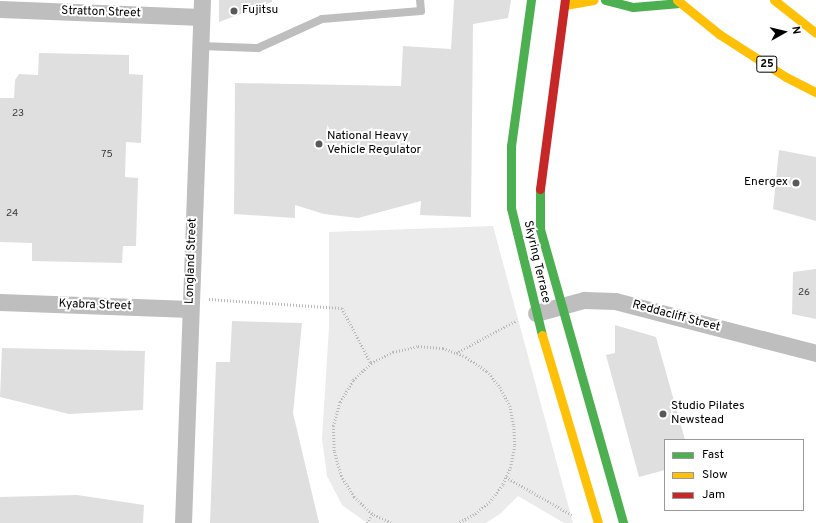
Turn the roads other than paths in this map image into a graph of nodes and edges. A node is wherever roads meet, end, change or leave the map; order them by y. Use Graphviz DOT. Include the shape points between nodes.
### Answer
graph roads {
  1 [pos="202,0"];
  2 [pos="420,0"];
  3 [pos="531,0"];
  4 [pos="594,0"];
  5 [pos="605,0"];
  6 [pos="774,0"];
  7 [pos="679,1"];
  8 [pos="565,2"];
  9 [pos="0,9"];
  10 [pos="202,17"];
  11 [pos="816,33"];
  12 [pos="200,46"];
  13 [pos="816,92"];
  14 [pos="0,302"];
  15 [pos="190,303"];
  16 [pos="561,305"];
  17 [pos="536,313"];
  18 [pos="816,353"];
  19 [pos="183,523"];
  20 [pos="598,523"];
  21 [pos="623,523"];
  1 -- 10 [label="street, Longland Street"];
  2 -- 12 [label="lane" via="421,11 322,19 258,48"];
  3 -- 17 [label="street, Skyring Terrace" via="511,146 511,208"];
  4 -- 8 [label="street"];
  5 -- 7 [label="street" via="633,7"];
  6 -- 11 [label="street"];
  7 -- 13 [label="street, 25" via="719,34 786,77"];
  8 -- 16 [label="street, Skyring Terrace" via="540,188 540,229"];
  9 -- 10 [label="street, Stratton Street"];
  10 -- 12 [label="street, Longland Street"];
  12 -- 15 [label="street, Longland Street"];
  14 -- 15 [label="street, Kyabra Street"];
  15 -- 19 [label="street, Longland Street"];
  16 -- 17 [label="street, Reddacliff Street"];
  16 -- 18 [label="street, Reddacliff Street" via="591,300 615,301"];
  16 -- 21 [label="street, Skyring Terrace"];
  17 -- 20 [label="street, Skyring Terrace"];
}
